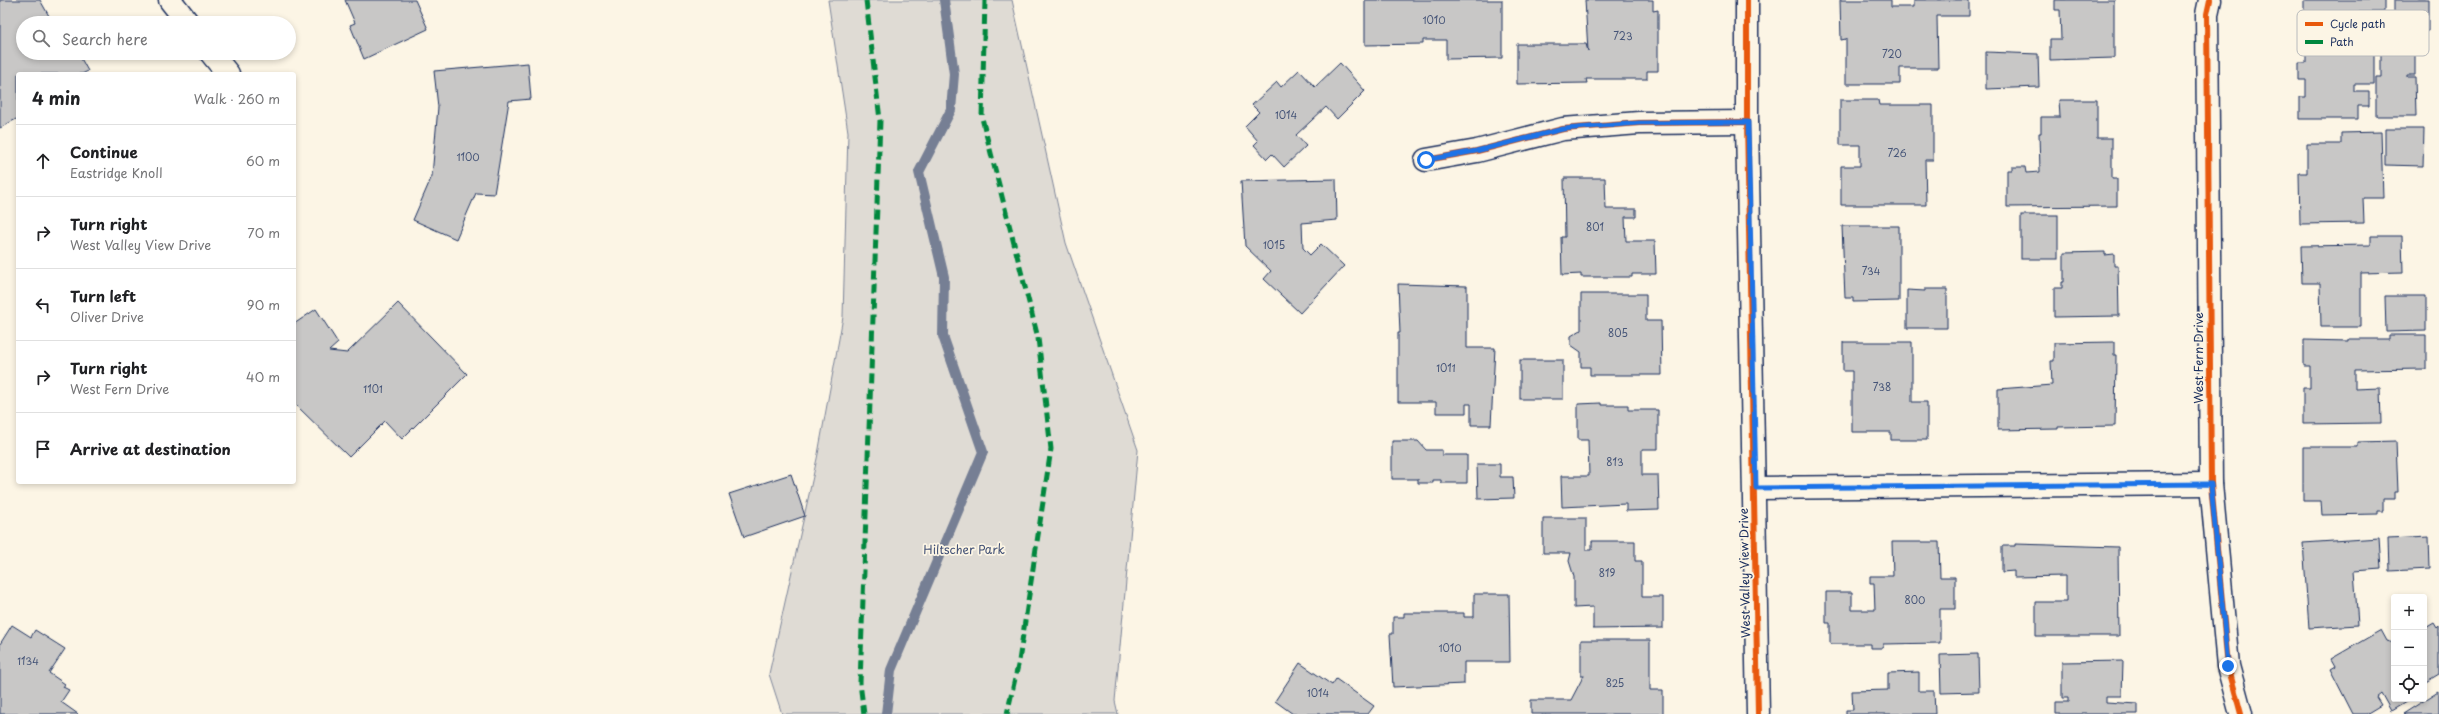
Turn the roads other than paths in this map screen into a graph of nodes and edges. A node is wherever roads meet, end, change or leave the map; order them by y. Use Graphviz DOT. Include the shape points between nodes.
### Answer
graph roads {
  1 [pos="170,0"];
  2 [pos="1748,0"];
  3 [pos="2210,0"];
  4 [pos="183,16"];
  5 [pos="217,60"];
  6 [pos="226,72"];
  7 [pos="1748,122"];
  8 [pos="1426,160"];
  9 [pos="2211,484"];
  10 [pos="1756,488"];
  11 [pos="1758,714"];
  12 [pos="2241,714"];
  1 -- 4 [label="street"];
  2 -- 7 [label="street, West Valley View Drive"];
  3 -- 9 [label="street, West Fern Drive" via="2207,14"];
  5 -- 6 [label="street"];
  7 -- 8 [label="street" via="1639,123 1563,129 1476,151"];
  7 -- 10 [label="street, West Valley View Drive"];
  9 -- 10 [label="street"];
  9 -- 12 [label="street, West Fern Drive" via="2228,666"];
  10 -- 11 [label="street, West Valley View Drive"];
}
